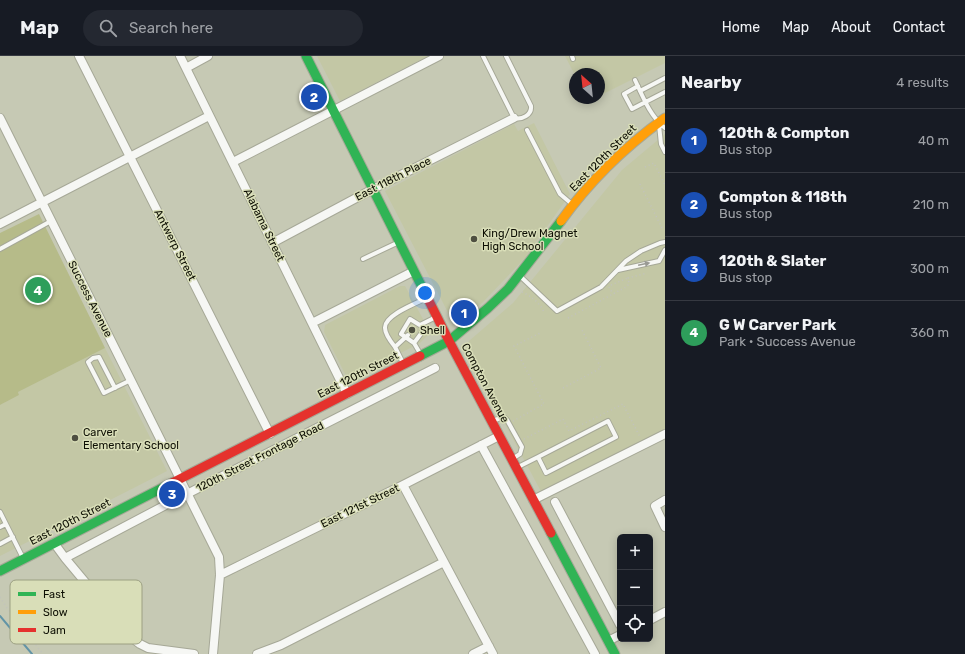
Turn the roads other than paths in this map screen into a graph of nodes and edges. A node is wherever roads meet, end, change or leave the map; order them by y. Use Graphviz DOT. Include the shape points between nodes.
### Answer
graph roads {
  1 [pos="80,56"];
  2 [pos="180,56"];
  3 [pos="208,56"];
  4 [pos="306,56"];
  5 [pos="439,56"];
  6 [pos="483,56"];
  7 [pos="506,56"];
  8 [pos="186,68"];
  9 [pos="665,78"];
  10 [pos="635,80"];
  11 [pos="639,89"];
  12 [pos="665,92"];
  13 [pos="646,102"];
  14 [pos="333,111"];
  15 [pos="209,116"];
  16 [pos="0,118"];
  17 [pos="514,118"];
  18 [pos="663,123"];
  19 [pos="527,130"];
  20 [pos="665,152"];
  21 [pos="130,157"];
  22 [pos="233,162"];
  23 [pos="373,189"];
  24 [pos="42,202"];
  25 [pos="573,205"];
  26 [pos="51,221"];
  27 [pos="0,224"];
  28 [pos="399,242"];
  29 [pos="665,242"];
  30 [pos="272,243"];
  31 [pos="0,249"];
  32 [pos="665,250"];
  33 [pos="363,259"];
  34 [pos="618,270"];
  35 [pos="414,271"];
  36 [pos="520,276"];
  37 [pos="427,298"];
  38 [pos="437,317"];
  39 [pos="312,323"];
  40 [pos="417,324"];
  41 [pos="407,336"];
  42 [pos="449,341"];
  43 [pos="414,343"];
  44 [pos="394,347"];
  45 [pos="421,356"];
  46 [pos="404,365"];
  47 [pos="435,368"];
  48 [pos="131,380"];
  49 [pos="115,388"];
  50 [pos="347,394"];
  51 [pos="491,421"];
  52 [pos="270,434"];
  53 [pos="665,434"];
  54 [pos="499,436"];
  55 [pos="482,445"];
  56 [pos="538,457"];
  57 [pos="511,459"];
  58 [pos="516,468"];
  59 [pos="180,479"];
  60 [pos="403,485"];
  61 [pos="188,494"];
  62 [pos="533,500"];
  63 [pos="665,500"];
  64 [pos="555,502"];
  65 [pos="0,512"];
  66 [pos="6,524"];
  67 [pos="0,527"];
  68 [pos="665,527"];
  69 [pos="13,537"];
  70 [pos="54,543"];
  71 [pos="0,544"];
  72 [pos="65,558"];
  73 [pos="24,559"];
  74 [pos="444,562"];
  75 [pos="0,571"];
  76 [pos="220,575"];
  77 [pos="83,580"];
  78 [pos="665,612"];
  79 [pos="653,618"];
  80 [pos="617,619"];
  81 [pos="617,637"];
  82 [pos="608,642"];
  83 [pos="140,644"];
  84 [pos="489,646"];
  85 [pos="194,654"];
  86 [pos="213,654"];
  87 [pos="257,654"];
  88 [pos="473,654"];
  89 [pos="493,654"];
  90 [pos="595,654"];
  91 [pos="615,654"];
  1 -- 21 [label="street, Antwerp Street"];
  2 -- 8 [label="street, Alabama Street"];
  3 -- 8 [label="street"];
  4 -- 14 [label="street, Compton Avenue"];
  5 -- 14 [label="street"];
  6 -- 17 [label="lane"];
  7 -- 17 [label="lane" via="532,109 530,113"];
  8 -- 15 [label="street, Alabama Street"];
  9 -- 11 [label="lane"];
  10 -- 11 [label="lane"];
  11 -- 13 [label="lane"];
  11 -- 13 [label="lane" via="624,94 632,109"];
  12 -- 13 [label="lane"];
  13 -- 18 [label="lane"];
  14 -- 22 [label="street"];
  14 -- 23 [label="street, Compton Avenue"];
  15 -- 21 [label="street"];
  15 -- 22 [label="street, Alabama Street"];
  16 -- 24 [label="street, Success Avenue"];
  17 -- 23 [label="street, East 118th Place"];
  18 -- 20 [label="lane" via="661,144"];
  18 -- 25 [label="street, East 120th Street" via="614,161"];
  19 -- 25 [label="lane" via="560,194"];
  21 -- 24 [label="street"];
  21 -- 52 [label="street, Antwerp Street"];
  22 -- 30 [label="street, Alabama Street"];
  23 -- 28 [label="street, Compton Avenue"];
  23 -- 30 [label="street, East 118th Place"];
  24 -- 26 [label="street, Success Avenue"];
  24 -- 27 [label="street"];
  25 -- 36 [label="street, East 120th Street"];
  26 -- 31 [label="lane"];
  26 -- 48 [label="street, Success Avenue"];
  28 -- 33 [label="lane"];
  28 -- 35 [label="street, Compton Avenue"];
  29 -- 34 [label="lane" via="641,251"];
  30 -- 39 [label="street, Alabama Street"];
  34 -- 32 [label="lane, one-way" via="659,261"];
  34 -- 36 [label="lane" via="601,287 557,311"];
  35 -- 37 [label="street, Compton Avenue"];
  35 -- 39 [label="street"];
  36 -- 42 [label="street, East 120th Street"];
  37 -- 38 [label="street, Compton Avenue"];
  37 -- 44 [label="lane" via="392,316 386,322 385,331"];
  38 -- 40 [label="lane"];
  38 -- 42 [label="street, Compton Avenue"];
  39 -- 50 [label="street, Alabama Street"];
  40 -- 41 [label="lane" via="410,319 401,334"];
  40 -- 43 [label="lane" via="423,327 423,331"];
  41 -- 43 [label="lane"];
  41 -- 44 [label="lane"];
  42 -- 45 [label="street, East 120th Street"];
  42 -- 51 [label="street, Compton Avenue"];
  43 -- 45 [label="lane"];
  44 -- 46 [label="lane"];
  45 -- 46 [label="street, East 120th Street"];
  46 -- 50 [label="street, East 120th Street"];
  47 -- 61 [label="street, 120th Street Frontage Road"];
  48 -- 49 [label="lane"];
  48 -- 59 [label="street, Success Avenue"];
  49 -- 49 [label="lane" via="104,393 88,362 99,357"];
  50 -- 52 [label="street, East 120th Street"];
  51 -- 54 [label="street, Compton Avenue"];
  51 -- 57 [label="lane" via="504,417 522,447 520,454"];
  52 -- 59 [label="street, East 120th Street"];
  53 -- 62 [label="street"];
  54 -- 55 [label="street, East 121st Street"];
  54 -- 57 [label="street, Compton Avenue"];
  55 -- 60 [label="street, East 121st Street"];
  55 -- 90 [label="street"];
  56 -- 56 [label="lane" via="546,473 616,437 608,421"];
  56 -- 58 [label="lane"];
  57 -- 58 [label="street, Compton Avenue"];
  58 -- 62 [label="street, Compton Avenue"];
  59 -- 61 [label="street, Success Avenue"];
  59 -- 70 [label="street, East 120th Street"];
  60 -- 74 [label="street"];
  60 -- 76 [label="street, East 121st Street"];
  61 -- 72 [label="street, 120th Street Frontage Road"];
  61 -- 76 [label="street, Success Avenue" via="219,557"];
  62 -- 82 [label="street, Compton Avenue"];
  63 -- 68 [label="street" via="654,506"];
  64 -- 80 [label="street"];
  65 -- 66 [label="lane"];
  66 -- 67 [label="lane"];
  66 -- 69 [label="lane"];
  69 -- 71 [label="lane"];
  69 -- 73 [label="lane"];
  70 -- 72 [label="street"];
  70 -- 73 [label="street, East 120th Street"];
  72 -- 77 [label="street"];
  73 -- 75 [label="street, East 120th Street"];
  74 -- 84 [label="street"];
  74 -- 87 [label="street" via="282,645"];
  76 -- 86 [label="street, Success Avenue"];
  78 -- 79 [label="street"];
  81 -- 82 [label="street"];
  82 -- 91 [label="street, Compton Avenue"];
  83 -- 85 [label="street" via="148,648"];
  84 -- 88 [label="street"];
  84 -- 89 [label="street"];
}
